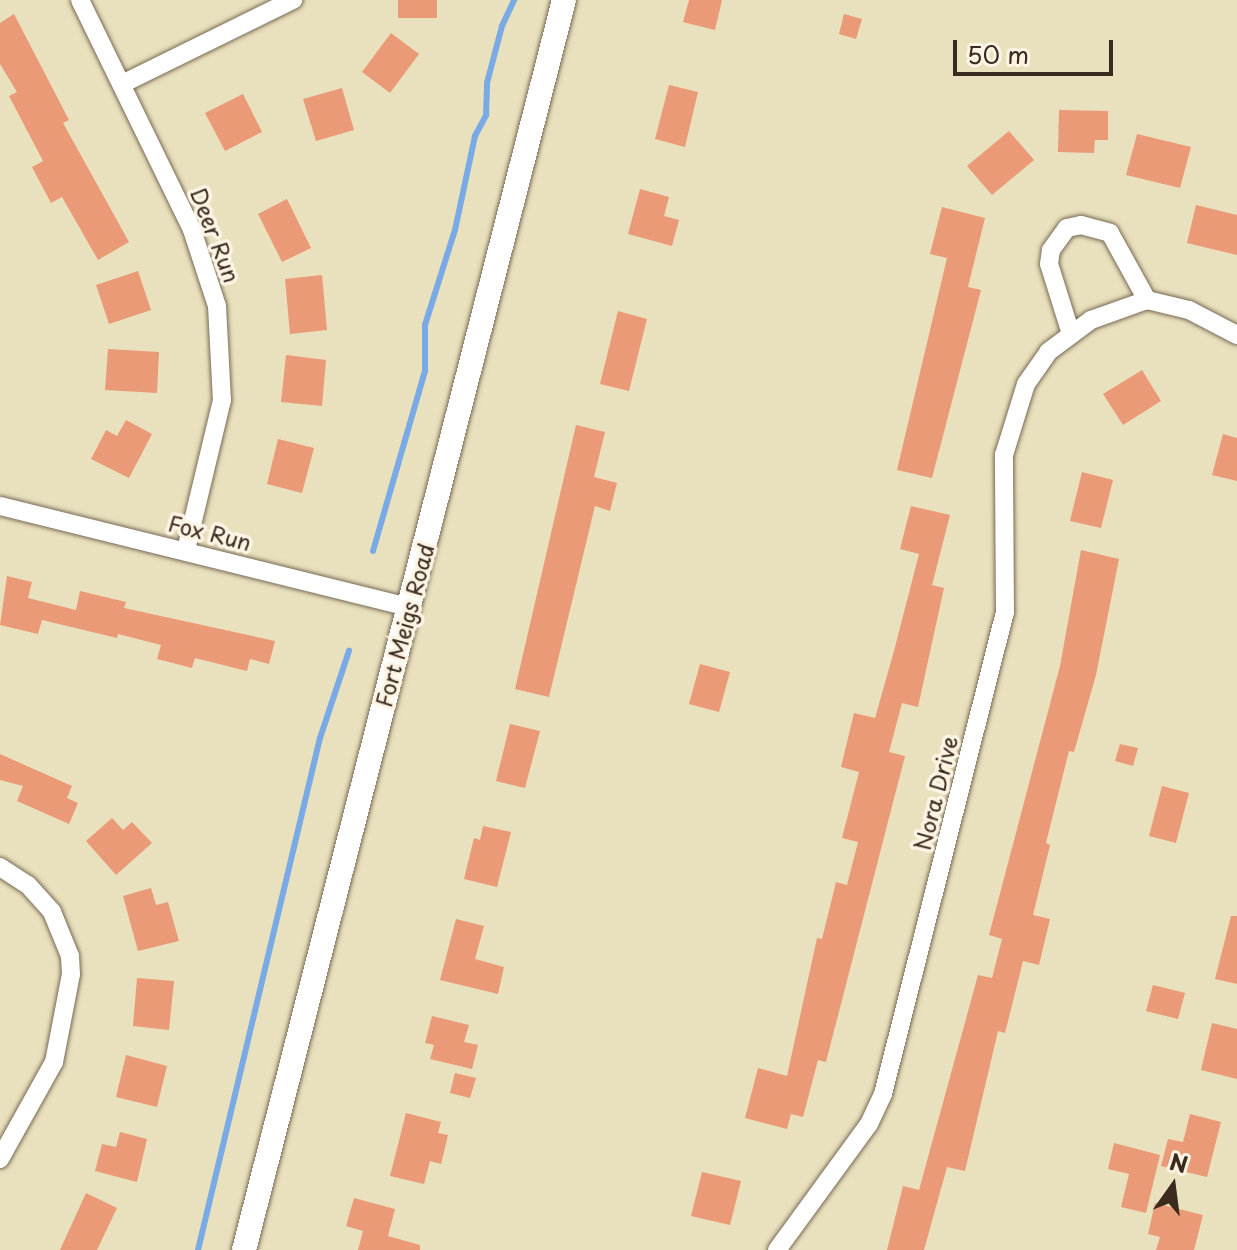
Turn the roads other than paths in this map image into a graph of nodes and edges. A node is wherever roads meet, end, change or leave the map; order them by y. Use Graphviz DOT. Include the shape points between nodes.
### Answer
graph roads {
  1 [pos="80,0"];
  2 [pos="293,0"];
  3 [pos="564,0"];
  4 [pos="122,84"];
  5 [pos="1147,300"];
  6 [pos="1071,334"];
  7 [pos="1237,335"];
  8 [pos="0,506"];
  9 [pos="186,550"];
  10 [pos="408,607"];
  11 [pos="0,867"];
  12 [pos="0,1159"];
  13 [pos="244,1250"];
  14 [pos="777,1250"];
  1 -- 4 [label="street, Deer Run"];
  2 -- 4 [label="street"];
  3 -- 10 [label="street, Fort Meigs Road"];
  4 -- 9 [label="street, Deer Run" via="192,230 219,321 223,353 217,432"];
  5 -- 6 [label="street, Nora Drive" via="1120,306"];
  5 -- 6 [label="street" via="1110,233 1095,226 1067,228 1051,250 1049,264"];
  5 -- 7 [label="street" via="1189,310"];
  6 -- 14 [label="street, Nora Drive" via="1048,352 1013,415 1004,455 1005,613 883,1094 869,1124"];
  8 -- 9 [label="street, Fox Run"];
  9 -- 10 [label="street, Fox Run"];
  10 -- 13 [label="street, Fort Meigs Road"];
  11 -- 12 [label="street" via="28,885 52,912 70,956 71,974 54,1062"];
}
